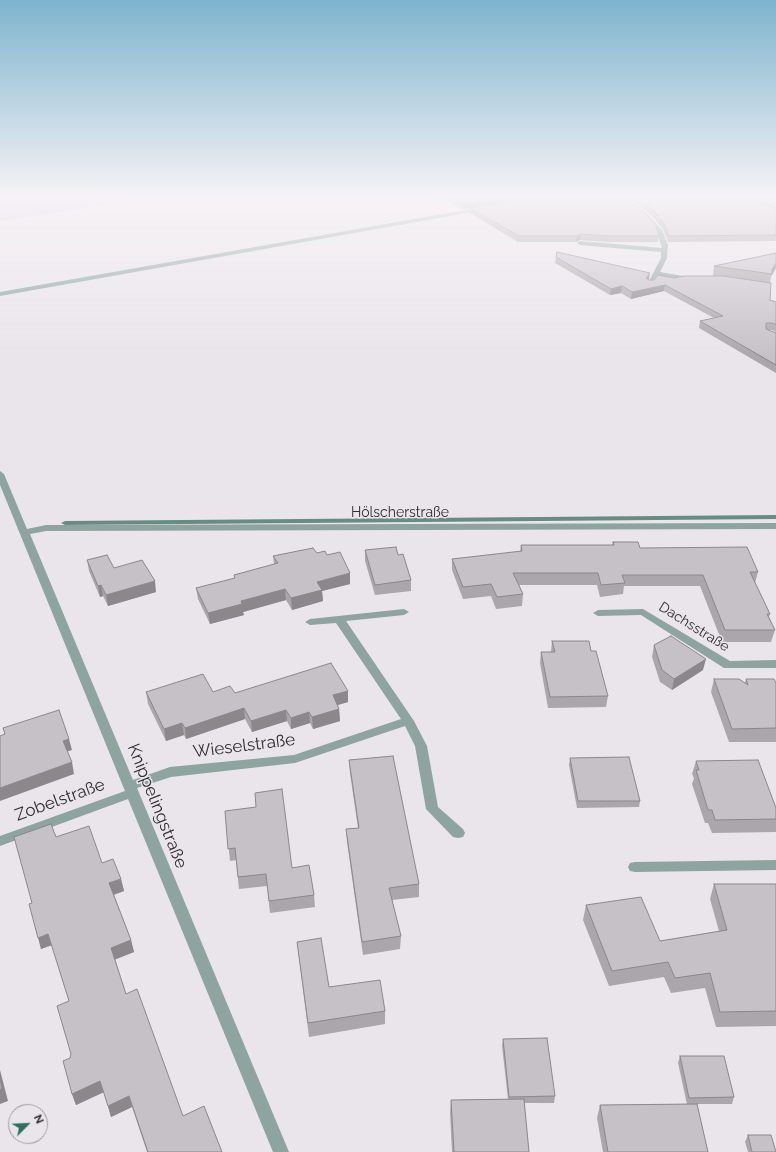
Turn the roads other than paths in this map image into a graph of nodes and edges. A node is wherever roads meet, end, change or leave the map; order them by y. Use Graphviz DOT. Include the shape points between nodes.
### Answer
graph roads {
  1 [pos="665,250"];
  2 [pos="245,251"];
  3 [pos="658,274"];
  4 [pos="700,279"];
  5 [pos="650,284"];
  6 [pos="0,294"];
  7 [pos="0,474"];
  8 [pos="776,526"];
  9 [pos="25,532"];
  10 [pos="404,612"];
  11 [pos="598,613"];
  12 [pos="339,619"];
  13 [pos="310,622"];
  14 [pos="776,664"];
  15 [pos="408,721"];
  16 [pos="131,790"];
  17 [pos="458,833"];
  18 [pos="0,841"];
  19 [pos="776,865"];
  20 [pos="635,867"];
  21 [pos="281,1152"];
  1 -- 3 [label="street"];
  2 -- 6 [label="street"];
  3 -- 4 [label="street"];
  3 -- 5 [label="street"];
  7 -- 9 [label="street, Knippelingstraße"];
  8 -- 9 [label="street, Hölscherstraße" via="46,528"];
  9 -- 16 [label="street, Knippelingstraße"];
  10 -- 12 [label="street"];
  11 -- 14 [label="street, Dachsstraße" via="643,612 728,665"];
  12 -- 13 [label="street"];
  12 -- 15 [label="street"];
  15 -- 16 [label="street, Wieselstraße" via="295,759 170,772"];
  15 -- 17 [label="street" via="421,746 432,809"];
  16 -- 18 [label="street, Zobelstraße"];
  16 -- 21 [label="street, Knippelingstraße"];
  19 -- 20 [label="street"];
}
